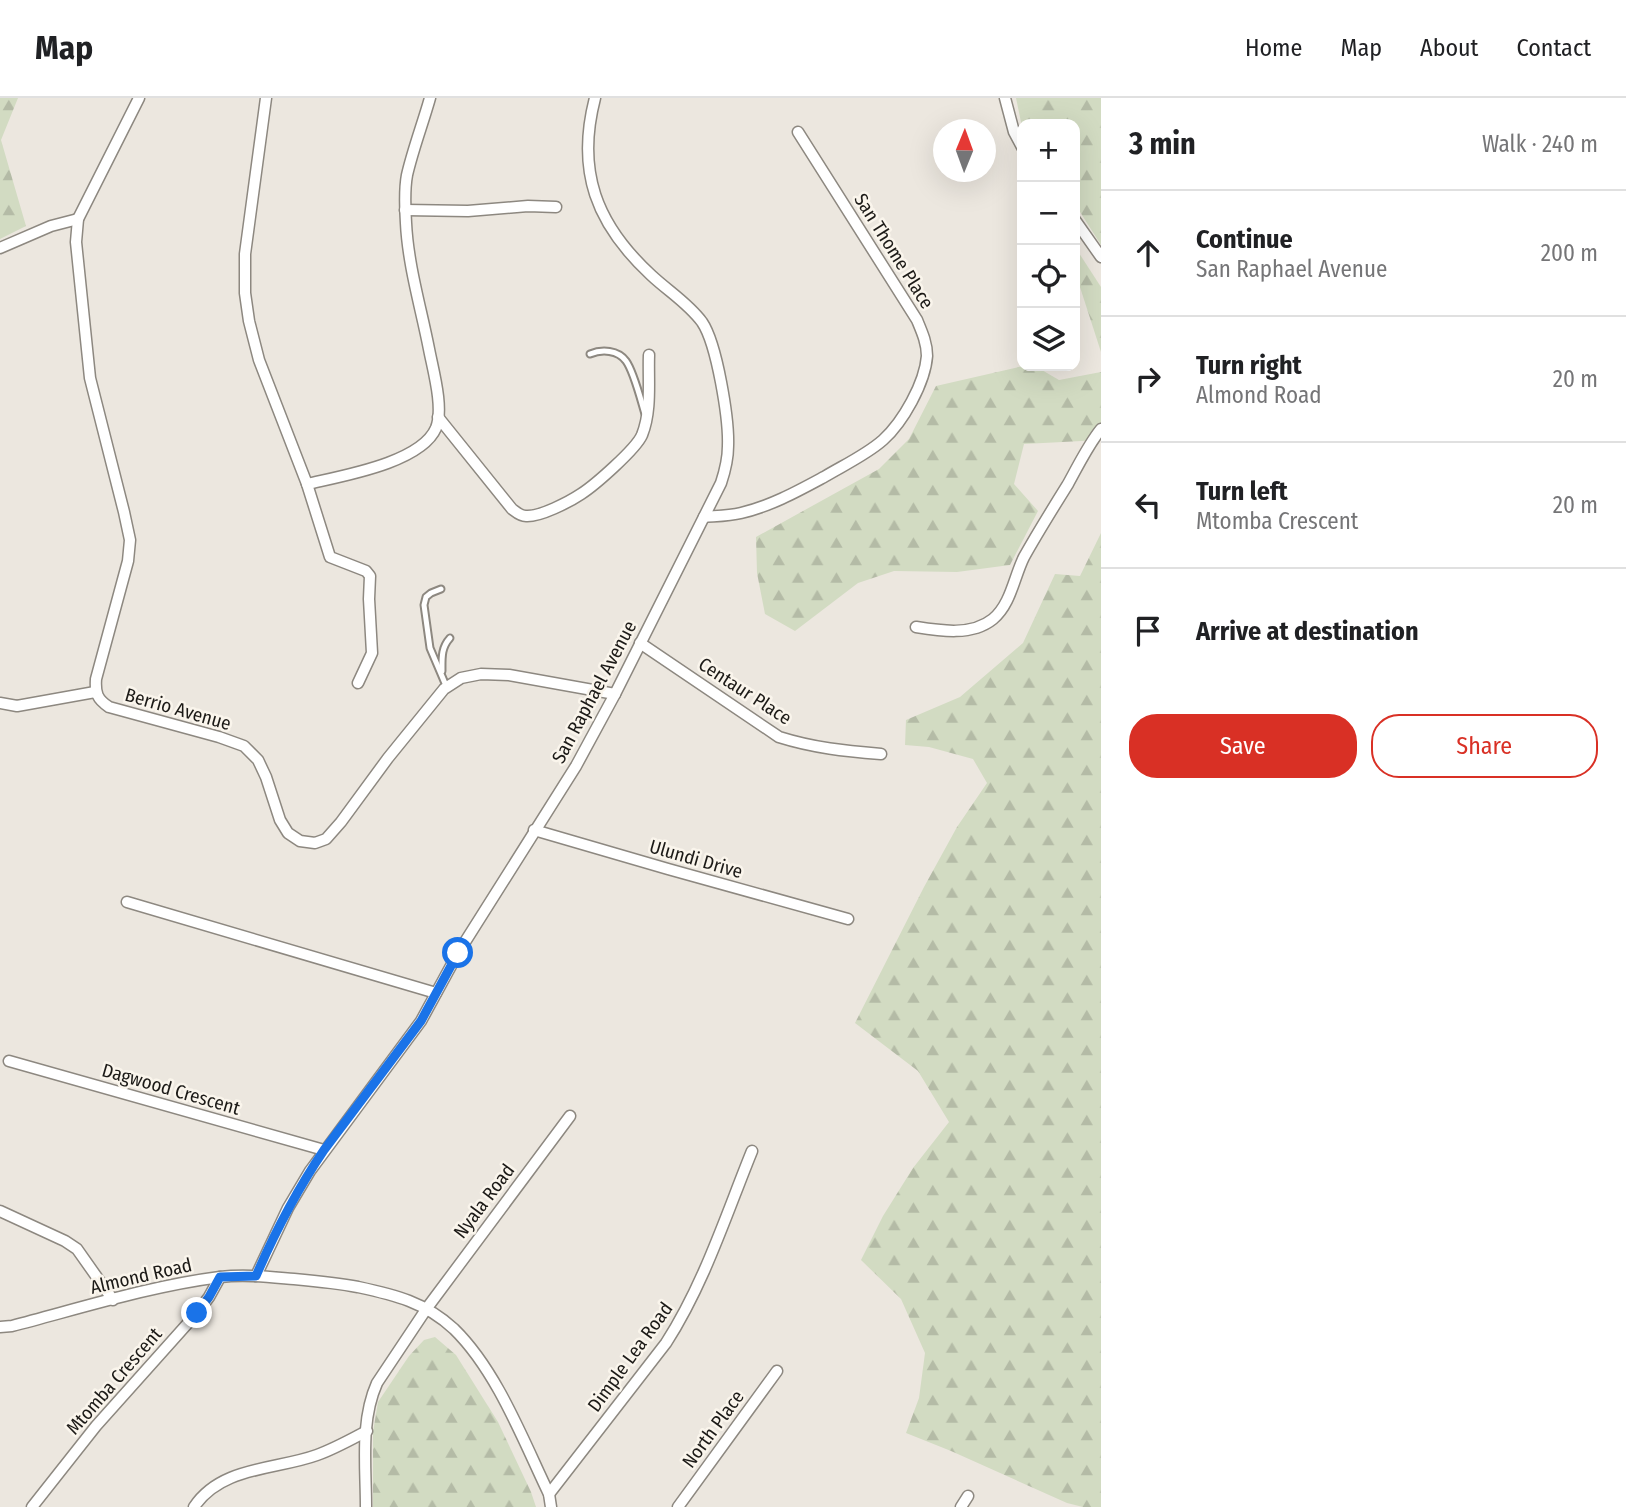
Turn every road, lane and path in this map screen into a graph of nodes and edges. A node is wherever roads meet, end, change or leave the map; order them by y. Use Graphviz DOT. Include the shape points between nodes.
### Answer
graph roads {
  1 [pos="139,98"];
  2 [pos="266,98"];
  3 [pos="430,98"];
  4 [pos="595,98"];
  5 [pos="1005,98"];
  6 [pos="798,132"];
  7 [pos="1017,138"];
  8 [pos="555,207"];
  9 [pos="405,209"];
  10 [pos="78,219"];
  11 [pos="1080,227"];
  12 [pos="0,248"];
  13 [pos="1101,257"];
  14 [pos="590,354"];
  15 [pos="649,355"];
  16 [pos="438,417"];
  17 [pos="646,417"];
  18 [pos="1101,429"];
  19 [pos="307,484"];
  20 [pos="704,517"];
  21 [pos="441,589"];
  22 [pos="916,627"];
  23 [pos="450,638"];
  24 [pos="640,643"];
  25 [pos="442,675"];
  26 [pos="358,683"];
  27 [pos="447,688"];
  28 [pos="95,692"];
  29 [pos="615,694"];
  30 [pos="0,703"];
  31 [pos="881,754"];
  32 [pos="534,830"];
  33 [pos="127,902"];
  34 [pos="848,919"];
  35 [pos="436,993"];
  36 [pos="9,1060"];
  37 [pos="570,1116"];
  38 [pos="324,1150"];
  39 [pos="752,1150"];
  40 [pos="0,1210"];
  41 [pos="256,1276"];
  42 [pos="220,1277"];
  43 [pos="113,1300"];
  44 [pos="427,1308"];
  45 [pos="0,1327"];
  46 [pos="777,1371"];
  47 [pos="367,1431"];
  48 [pos="549,1494"];
  49 [pos="968,1496"];
  50 [pos="32,1507"];
  51 [pos="194,1507"];
  52 [pos="366,1507"];
  53 [pos="551,1507"];
  54 [pos="678,1507"];
  55 [pos="961,1507"];
  1 -- 10 [label="street"];
  2 -- 19 [label="street" via="245,254 245,293 259,360"];
  3 -- 9 [label="street" via="407,176"];
  4 -- 20 [label="street, San Raphael Avenue" via="587,156 594,192 620,243 702,323 716,359 728,447 721,483"];
  5 -- 7 [label="street"];
  6 -- 20 [label="street, San Thome Place" via="917,320 926,342 923,374 899,423 863,455 762,507"];
  8 -- 9 [label="street"];
  9 -- 16 [label="street"];
  10 -- 12 [label="street"];
  10 -- 28 [label="street" via="76,242 90,378 130,540"];
  11 -- 13 [label="street"];
  14 -- 17 [label="lane" via="606,351 626,360"];
  15 -- 17 [label="street"];
  16 -- 17 [label="street" via="512,509 527,516 581,494 631,451"];
  16 -- 19 [label="street" via="425,443 407,455"];
  18 -- 22 [label="street" via="1023,559 999,614 979,627 958,631"];
  19 -- 26 [label="street" via="330,557 370,576 372,653"];
  20 -- 24 [label="street, San Raphael Avenue"];
  21 -- 25 [label="lane" via="426,597 424,605 430,648"];
  23 -- 25 [label="lane" via="442,653"];
  24 -- 29 [label="street, San Raphael Avenue"];
  24 -- 31 [label="street, Centaur Place" via="779,737 828,750"];
  25 -- 27 [label="lane"];
  27 -- 28 [label="street, Berrio Avenue" via="341,822 315,844 288,832 258,760 244,746 109,707"];
  27 -- 29 [label="street, Berrio Avenue" via="461,678 481,674"];
  28 -- 30 [label="street" via="17,706"];
  29 -- 32 [label="street, San Raphael Avenue"];
  32 -- 34 [label="street, Ulundi Drive"];
  32 -- 35 [label="street, San Raphael Avenue"];
  33 -- 35 [label="street"];
  35 -- 38 [label="street, San Raphael Avenue" via="421,1021"];
  36 -- 38 [label="street, Dagwood Crescent"];
  37 -- 44 [label="street, Nyala Road"];
  38 -- 41 [label="street, San Raphael Avenue" via="288,1208"];
  39 -- 48 [label="street, Dimple Lea Road" via="682,1318"];
  40 -- 43 [label="street" via="77,1249"];
  41 -- 42 [label="street, Almond Road"];
  41 -- 44 [label="street, Almond Road" via="339,1283"];
  42 -- 43 [label="street, Almond Road"];
  42 -- 50 [label="street, Mtomba Crescent" via="197,1313 96,1426"];
  43 -- 45 [label="street, Almond Road"];
  44 -- 47 [label="street, Nyala Road" via="377,1383"];
  44 -- 48 [label="street, Almond Road" via="453,1328 485,1368"];
  46 -- 54 [label="street, North Place"];
  47 -- 51 [label="street" via="317,1455 225,1480 211,1487"];
  47 -- 52 [label="street, Nyala Road"];
  48 -- 53 [label="street, Almond Road"];
  49 -- 55 [label="street"];
}
